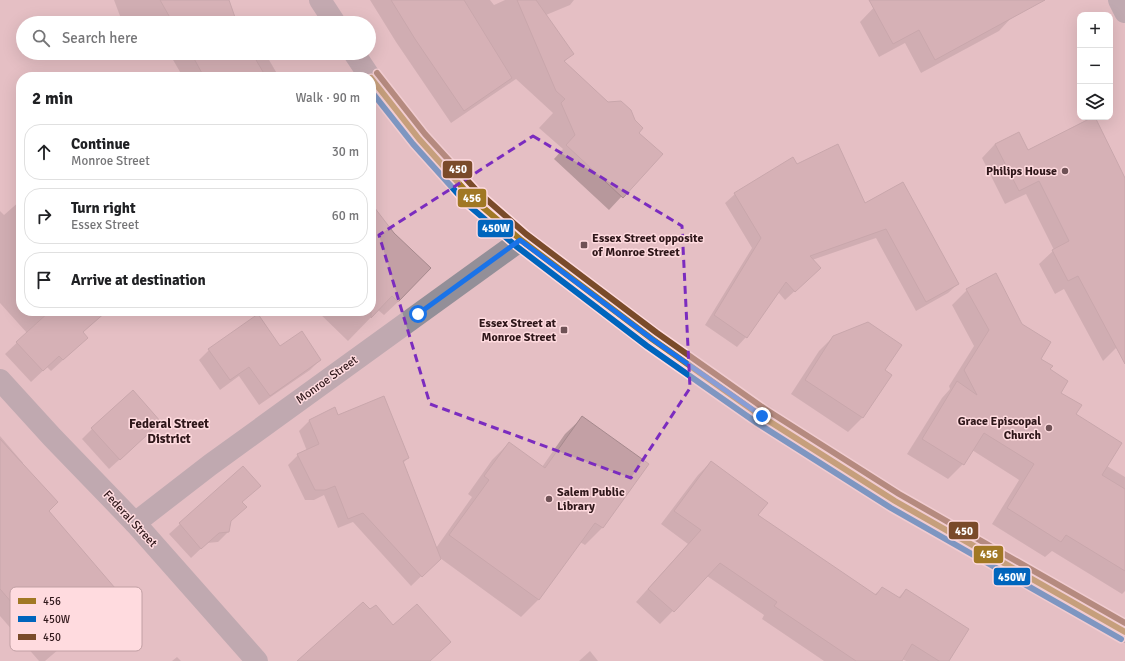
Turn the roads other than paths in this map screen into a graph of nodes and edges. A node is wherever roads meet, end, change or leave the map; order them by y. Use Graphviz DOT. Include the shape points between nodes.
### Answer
graph roads {
  1 [pos="320,0"];
  2 [pos="1119,0"];
  3 [pos="1125,12"];
  4 [pos="330,16"];
  5 [pos="359,60"];
  6 [pos="367,72"];
  7 [pos="376,84"];
  8 [pos="520,240"];
  9 [pos="0,380"];
  10 [pos="135,523"];
  11 [pos="1125,632"];
  12 [pos="256,661"];
  1 -- 4 [label="main road"];
  2 -- 3 [label="street"];
  5 -- 6 [label="main road"];
  7 -- 8 [label="main road" via="419,139 472,198"];
  8 -- 10 [label="street, Monroe Street" via="210,465"];
  8 -- 11 [label="main road" via="652,339 762,416 895,501"];
  9 -- 10 [label="street, Federal Street"];
  10 -- 12 [label="street, Federal Street"];
}
